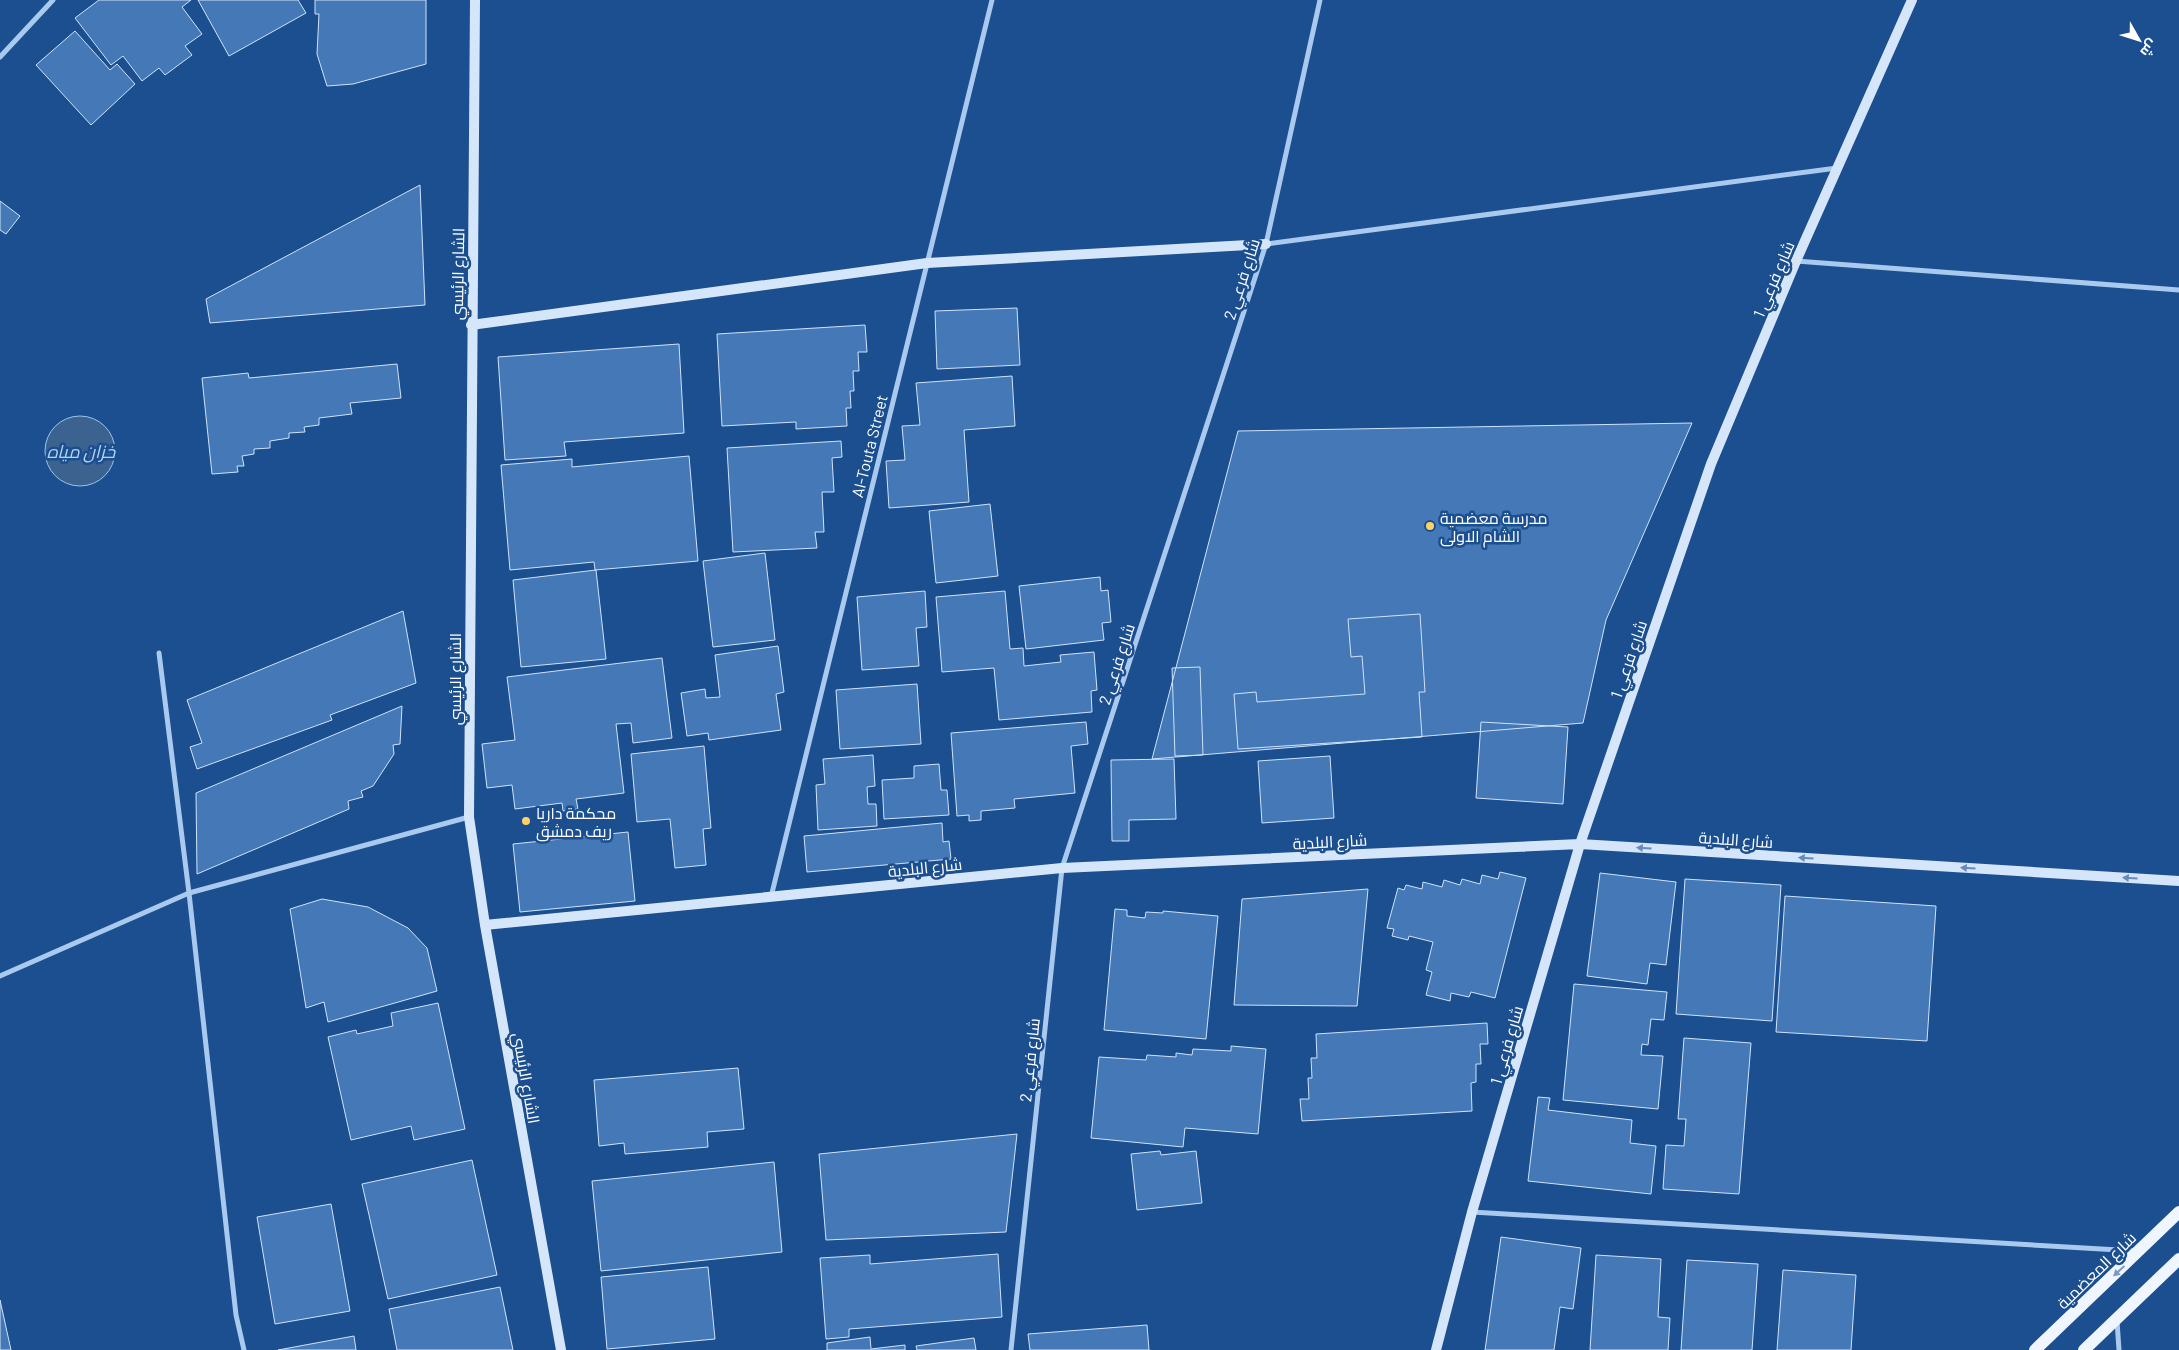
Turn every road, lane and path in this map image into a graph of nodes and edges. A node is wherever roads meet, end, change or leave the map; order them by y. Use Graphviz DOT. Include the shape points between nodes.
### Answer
graph roads {
  1 [pos="53,0"];
  2 [pos="476,0"];
  3 [pos="992,0"];
  4 [pos="1320,0"];
  5 [pos="1912,0"];
  6 [pos="0,57"];
  7 [pos="1838,168"];
  8 [pos="1266,244"];
  9 [pos="1796,261"];
  10 [pos="927,263"];
  11 [pos="2179,290"];
  12 [pos="471,325"];
  13 [pos="159,653"];
  14 [pos="469,818"];
  15 [pos="1580,844"];
  16 [pos="1062,868"];
  17 [pos="2179,881"];
  18 [pos="190,893"];
  19 [pos="771,897"];
  20 [pos="485,925"];
  21 [pos="0,976"];
  22 [pos="1472,1212"];
  23 [pos="2179,1212"];
  24 [pos="2139,1252"];
  25 [pos="2179,1259"];
  26 [pos="2116,1319"];
  27 [pos="244,1350"];
  28 [pos="561,1350"];
  29 [pos="1011,1350"];
  30 [pos="1436,1350"];
  31 [pos="2035,1350"];
  32 [pos="2084,1350"];
  33 [pos="2119,1350"];
  1 -- 6 [label="street"];
  2 -- 12 [label="street, الشارع الرئيسي"];
  3 -- 10 [label="street, Al-Touta Street"];
  4 -- 8 [label="street, شارع فرعي 2"];
  5 -- 7 [label="street, شارع فرعي 1"];
  7 -- 8 [label="street"];
  7 -- 9 [label="street, شارع فرعي 1"];
  8 -- 10 [label="street"];
  8 -- 16 [label="street, شارع فرعي 2"];
  9 -- 11 [label="street"];
  9 -- 15 [label="street, شارع فرعي 1" via="1710,464"];
  10 -- 12 [label="street"];
  10 -- 19 [label="street, Al-Touta Street"];
  12 -- 14 [label="street, الشارع الرئيسي"];
  13 -- 18 [label="street"];
  14 -- 18 [label="street"];
  14 -- 20 [label="street, الشارع الرئيسي"];
  15 -- 16 [label="street, شارع البلدية"];
  17 -- 15 [label="street, شارع البلدية, one-way"];
  15 -- 22 [label="street, شارع فرعي 1"];
  16 -- 19 [label="street, شارع البلدية"];
  16 -- 29 [label="street, شارع فرعي 2"];
  18 -- 21 [label="street"];
  18 -- 27 [label="street" via="236,1314"];
  19 -- 20 [label="street, شارع البلدية"];
  20 -- 28 [label="street, الشارع الرئيسي"];
  22 -- 24 [label="street"];
  22 -- 30 [label="street, شارع فرعي 1"];
  23 -- 24 [label="main road, شارع المعضمية"];
  24 -- 31 [label="main road, شارع المعضمية, one-way"];
  25 -- 26 [label="main road"];
  26 -- 32 [label="main road"];
  26 -- 33 [label="street"];
}
